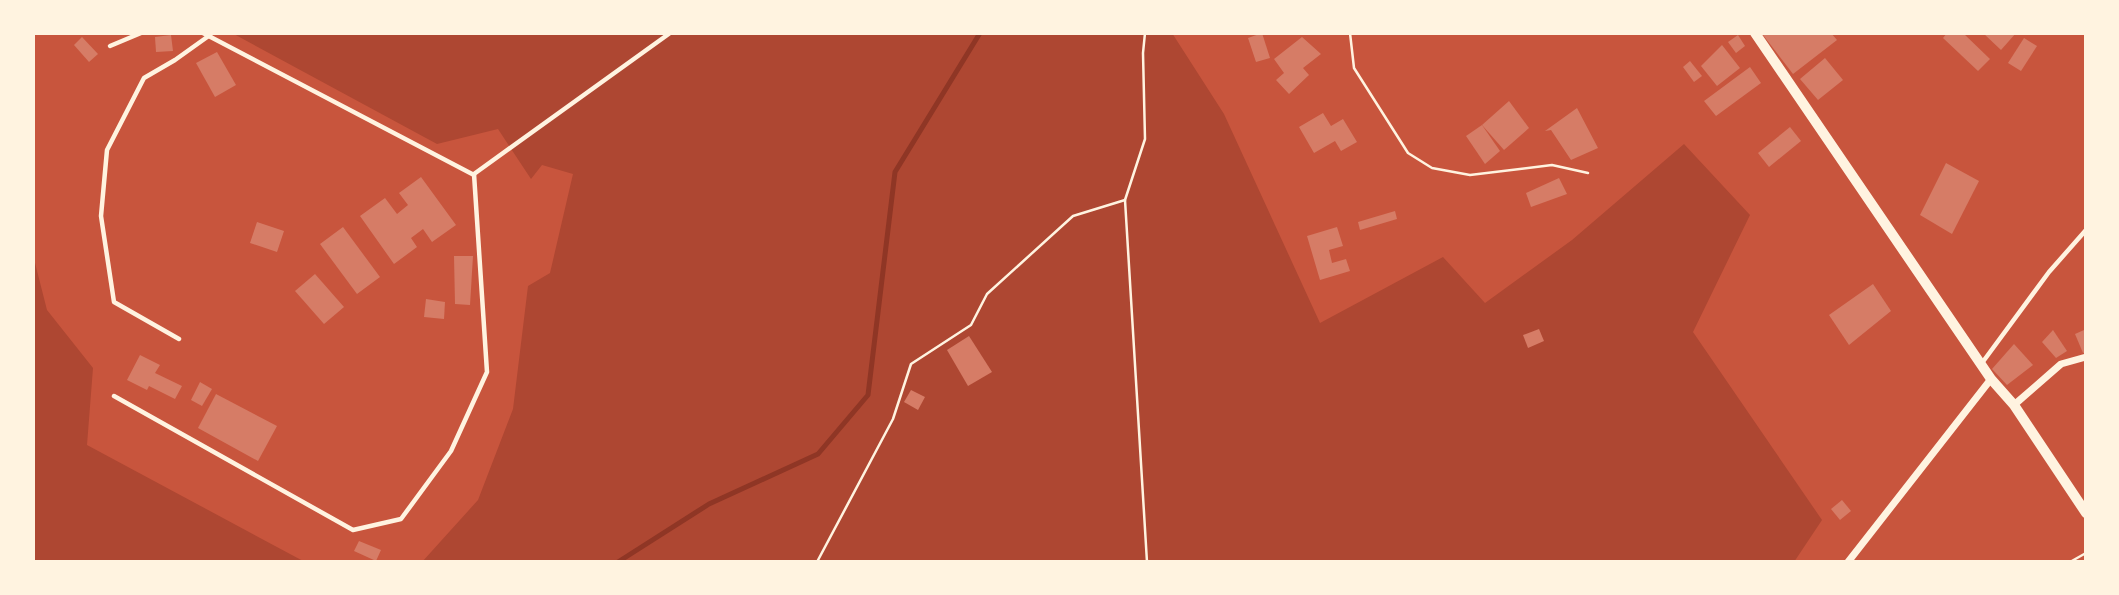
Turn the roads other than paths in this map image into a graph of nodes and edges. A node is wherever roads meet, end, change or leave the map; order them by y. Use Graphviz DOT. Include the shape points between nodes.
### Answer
graph roads {
  1 [pos="141,33"];
  2 [pos="203,33"];
  3 [pos="670,33"];
  4 [pos="1755,33"];
  5 [pos="210,36"];
  6 [pos="110,46"];
  7 [pos="474,175"];
  8 [pos="2086,230"];
  9 [pos="179,339"];
  10 [pos="2086,357"];
  11 [pos="1982,364"];
  12 [pos="1990,379"];
  13 [pos="114,396"];
  14 [pos="2014,405"];
  15 [pos="2086,513"];
  16 [pos="1848,562"];
  1 -- 6 [label="lane"];
  2 -- 5 [label="lane"];
  3 -- 7 [label="lane"];
  4 -- 11 [label="street"];
  5 -- 7 [label="lane"];
  5 -- 9 [label="lane" via="144,78 107,150 101,216 114,302"];
  7 -- 13 [label="lane" via="487,372 451,451 401,519 353,530"];
  8 -- 11 [label="lane"];
  10 -- 14 [label="street" via="2061,364"];
  11 -- 12 [label="street"];
  12 -- 14 [label="street"];
  12 -- 16 [label="street"];
  14 -- 15 [label="street"];
}
